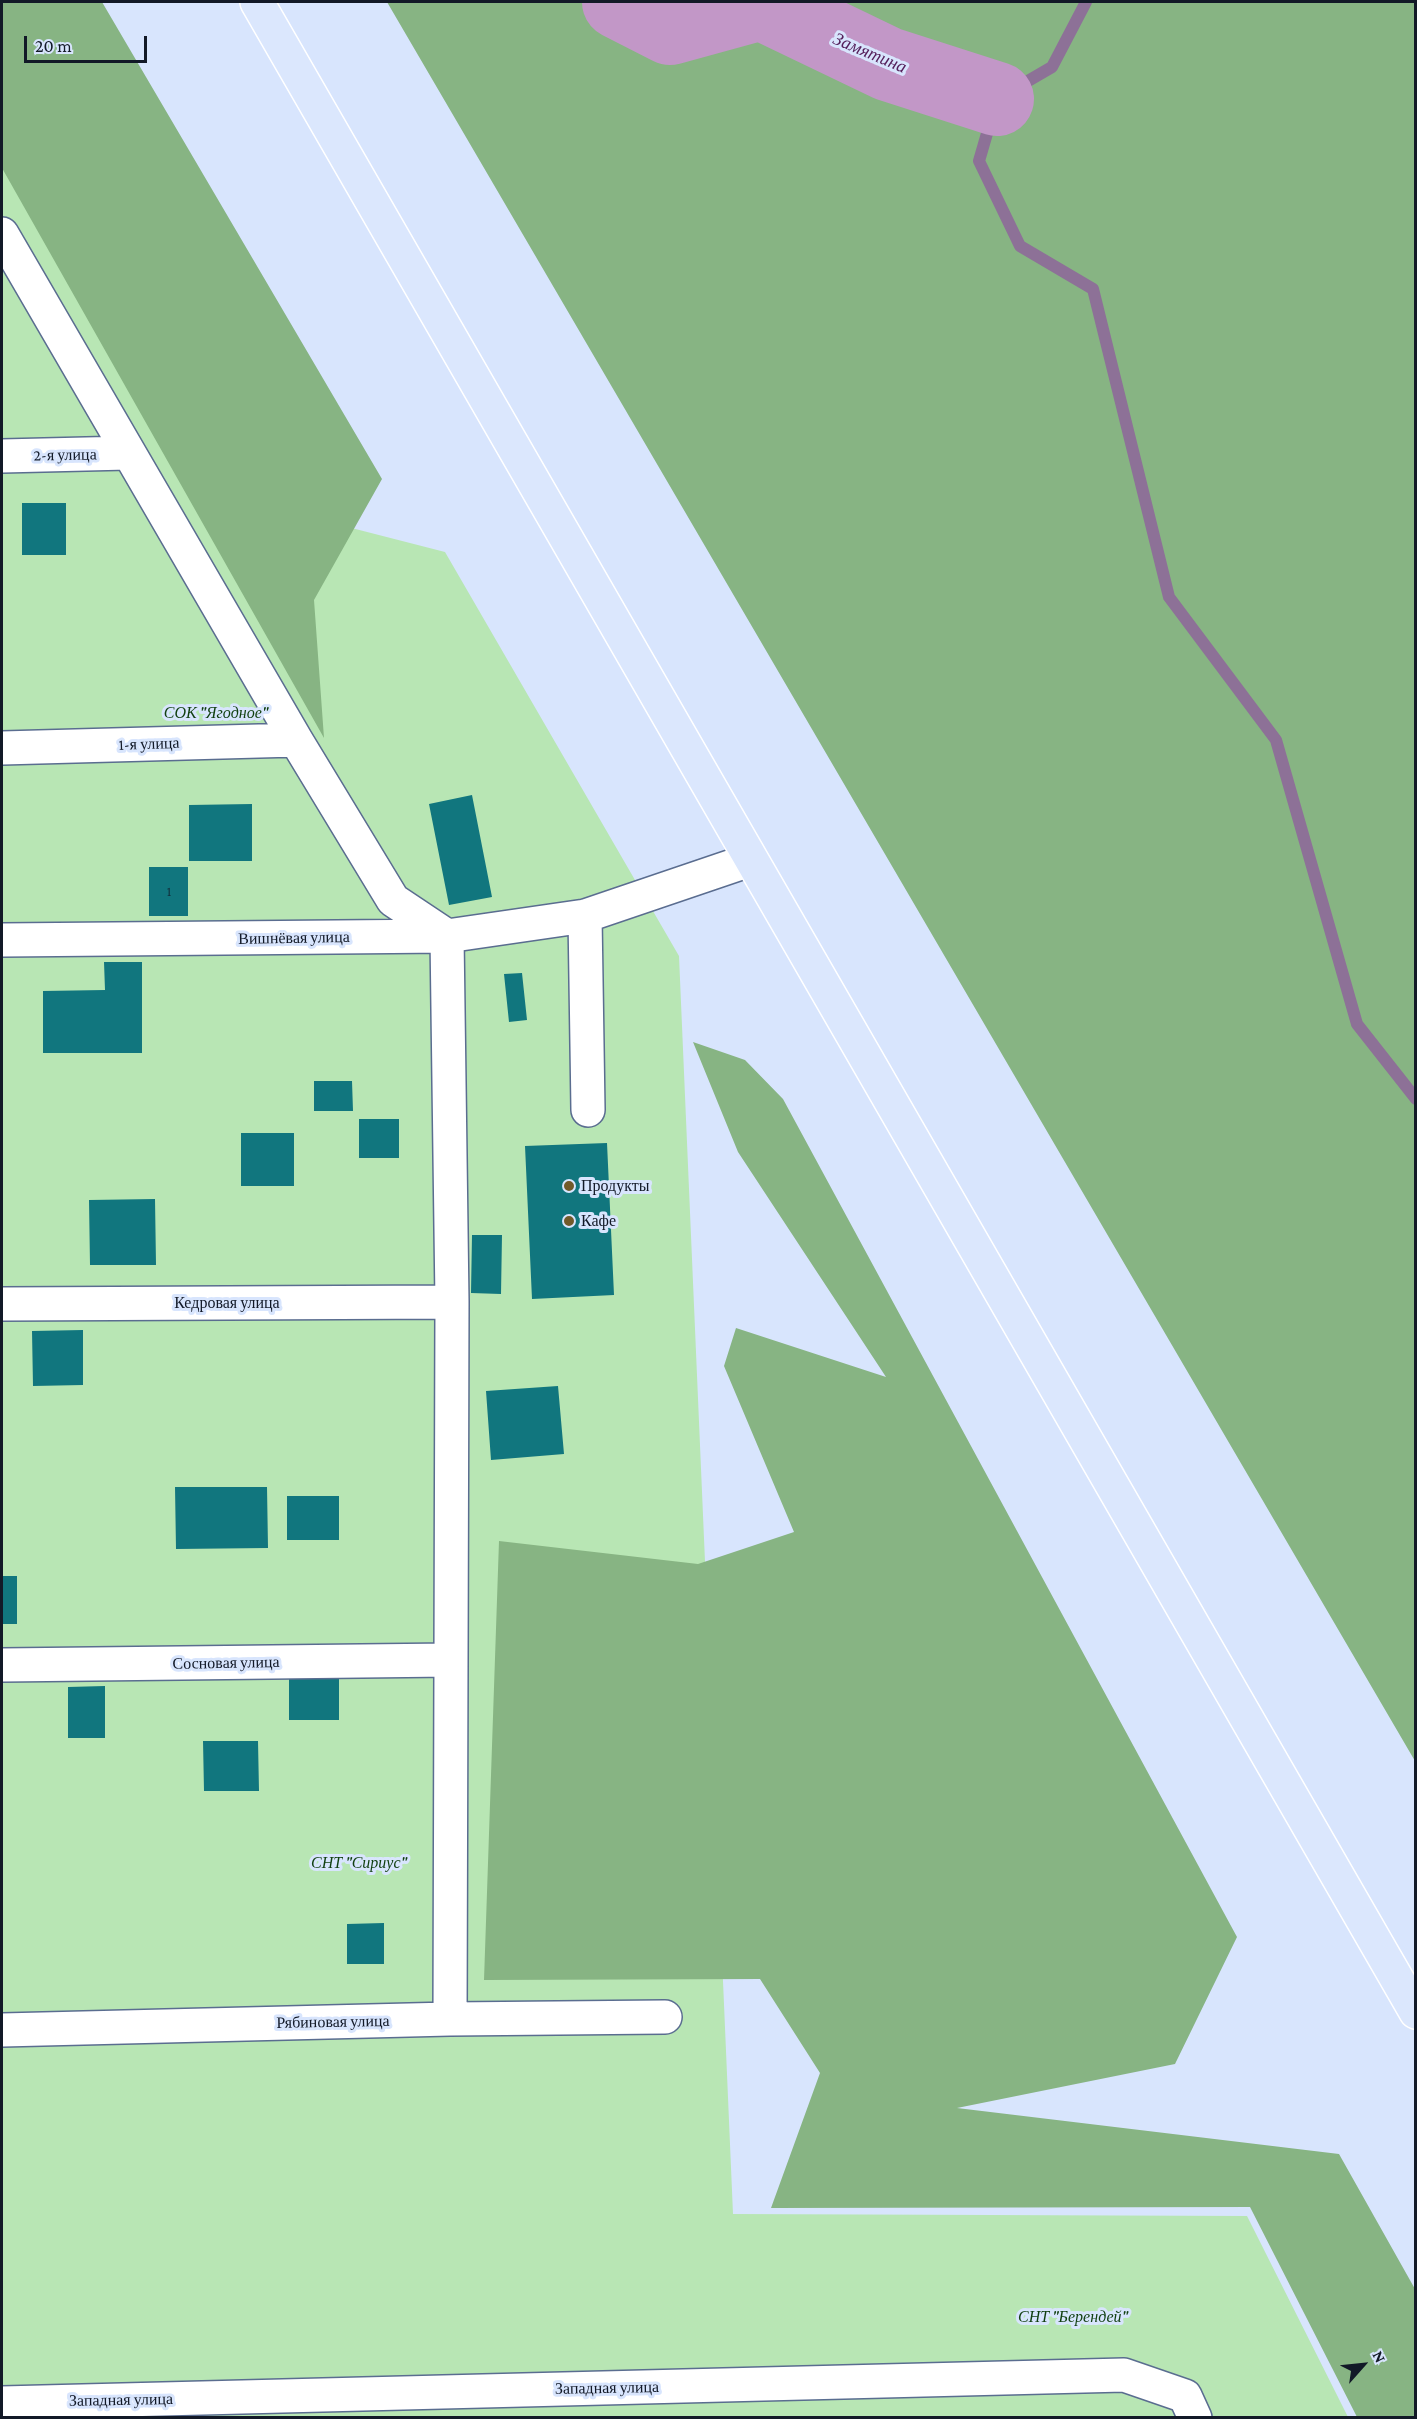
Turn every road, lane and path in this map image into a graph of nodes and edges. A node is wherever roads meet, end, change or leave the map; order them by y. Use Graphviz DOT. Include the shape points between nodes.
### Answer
graph roads {
  1 [pos="257,2"];
  2 [pos="2,234"];
  3 [pos="128,453"];
  4 [pos="2,456"];
  5 [pos="296,740"];
  6 [pos="2,748"];
  7 [pos="750,860"];
  8 [pos="585,916"];
  9 [pos="447,936"];
  10 [pos="2,940"];
  11 [pos="588,1110"];
  12 [pos="452,1302"];
  13 [pos="2,1304"];
  14 [pos="451,1660"];
  15 [pos="2,1665"];
  16 [pos="1416,2012"];
  17 [pos="665,2017"];
  18 [pos="450,2019"];
  19 [pos="2,2030"];
  20 [pos="2,2403"];
  21 [pos="1195,2418"];
  1 -- 7 [label="main road"];
  2 -- 3 [label="street"];
  3 -- 4 [label="street, 2-я улица"];
  3 -- 5 [label="street"];
  5 -- 6 [label="street, 1-я улица"];
  5 -- 9 [label="street" via="393,900"];
  7 -- 8 [label="street, Вишнёвая улица"];
  7 -- 16 [label="main road"];
  8 -- 9 [label="street, Вишнёвая улица"];
  8 -- 11 [label="street"];
  9 -- 10 [label="street, Вишнёвая улица"];
  9 -- 12 [label="street"];
  12 -- 13 [label="street, Кедровая улица"];
  12 -- 14 [label="street"];
  14 -- 15 [label="street, Сосновая улица"];
  14 -- 18 [label="street"];
  17 -- 18 [label="street, Рябиновая улица"];
  18 -- 19 [label="street, Рябиновая улица"];
  20 -- 21 [label="street, Западная улица" via="1125,2375 1185,2396"];
}
